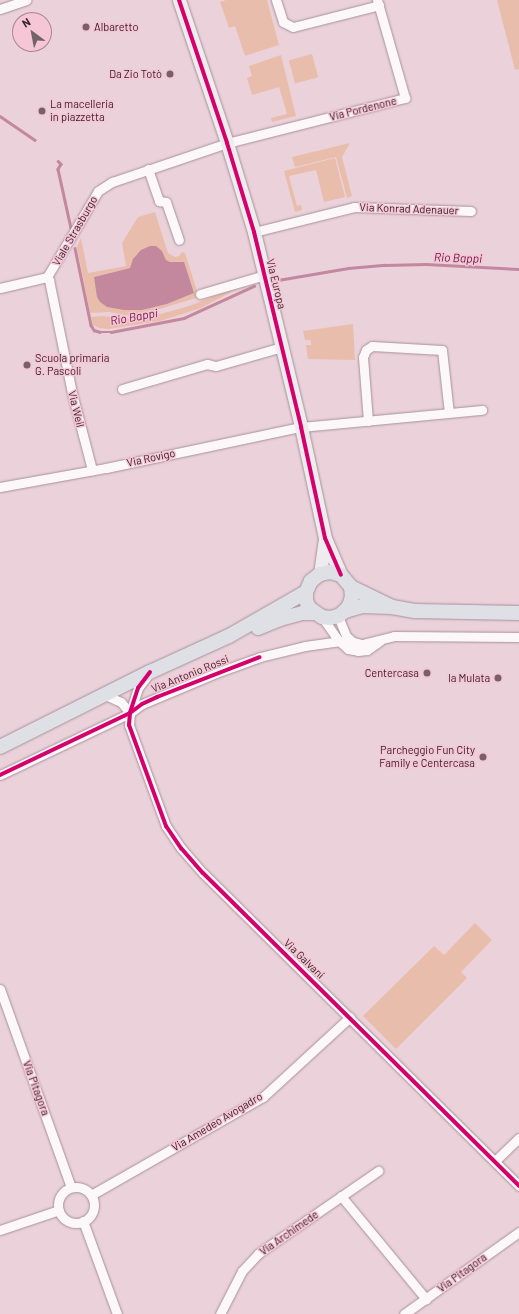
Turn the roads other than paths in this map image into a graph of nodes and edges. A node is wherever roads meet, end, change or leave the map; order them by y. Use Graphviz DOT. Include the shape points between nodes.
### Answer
graph roads {
  1 [pos="26,0"];
  2 [pos="179,0"];
  3 [pos="276,0"];
  4 [pos="378,3"];
  5 [pos="0,9"];
  6 [pos="227,143"];
  7 [pos="148,169"];
  8 [pos="471,211"];
  9 [pos="254,232"];
  10 [pos="179,240"];
  11 [pos="47,277"];
  12 [pos="266,281"];
  13 [pos="0,288"];
  14 [pos="200,294"];
  15 [pos="282,347"];
  16 [pos="122,389"];
  17 [pos="482,410"];
  18 [pos="449,413"];
  19 [pos="368,421"];
  20 [pos="301,427"];
  21 [pos="92,470"];
  22 [pos="0,486"];
  23 [pos="325,538"];
  24 [pos="320,574"];
  25 [pos="341,575"];
  26 [pos="351,587"];
  27 [pos="306,592"];
  28 [pos="392,607"];
  29 [pos="519,613"];
  30 [pos="342,614"];
  31 [pos="318,615"];
  32 [pos="229,636"];
  33 [pos="519,637"];
  34 [pos="383,639"];
  35 [pos="340,641"];
  36 [pos="150,672"];
  37 [pos="105,695"];
  38 [pos="130,713"];
  39 [pos="3,747"];
  40 [pos="0,775"];
  41 [pos="0,989"];
  42 [pos="350,1017"];
  43 [pos="519,1138"];
  44 [pos="495,1161"];
  45 [pos="378,1171"];
  46 [pos="519,1186"];
  47 [pos="71,1187"];
  48 [pos="91,1195"];
  49 [pos="341,1196"];
  50 [pos="59,1210"];
  51 [pos="83,1221"];
  52 [pos="0,1230"];
  53 [pos="519,1232"];
  54 [pos="426,1299"];
  55 [pos="117,1314"];
  56 [pos="220,1314"];
  57 [pos="404,1314"];
  1 -- 5 [label="street"];
  2 -- 6 [label="street, Via Europa"];
  3 -- 4 [label="street, Via Pordenone" via="283,22 293,27"];
  4 -- 6 [label="street, Via Pordenone" via="405,98"];
  6 -- 7 [label="street, Viale Strasburgo"];
  6 -- 9 [label="street, Via Europa"];
  7 -- 10 [label="street" via="159,201 166,202"];
  7 -- 11 [label="street, Viale Strasburgo" via="104,186 98,191"];
  8 -- 9 [label="street, Via Konrad Adenauer" via="354,207"];
  9 -- 12 [label="street, Via Europa"];
  11 -- 13 [label="street, Viale Strasburgo"];
  11 -- 21 [label="street, Via Weil"];
  12 -- 14 [label="street, Via Europa"];
  12 -- 15 [label="street, Via Europa"];
  15 -- 16 [label="street" via="216,366 207,364"];
  15 -- 20 [label="street, Via Europa"];
  17 -- 18 [label="street, Via Rovigo"];
  18 -- 19 [label="street, Via Rovigo"];
  18 -- 19 [label="street" via="442,350 372,346 366,350 363,357"];
  19 -- 20 [label="street, Via Rovigo"];
  20 -- 21 [label="street, Via Rovigo"];
  20 -- 23 [label="street, Via Europa"];
  21 -- 22 [label="street, Via Rovigo"];
  23 -- 24 [label="street, Via Europa"];
  23 -- 25 [label="street, Via Europa"];
  24 -- 25 [label="main road" via="330,572"];
  24 -- 27 [label="main road, Via Antonio Rossi" via="310,582"];
  25 -- 26 [label="main road, Via Antonio Rossi"];
  26 -- 28 [label="main road, Via Antonio Rossi"];
  26 -- 30 [label="main road" via="350,604"];
  27 -- 31 [label="main road" via="309,608"];
  27 -- 32 [label="main road, Via Antonio Rossi"];
  28 -- 29 [label="main road, Via Antonio Rossi" via="415,611"];
  28 -- 30 [label="main road, Via Antonio Rossi" via="362,606"];
  30 -- 31 [label="main road, Via Antonio Rossi" via="330,618"];
  30 -- 34 [label="street" via="346,636 353,642 362,644"];
  31 -- 32 [label="main road, Via Antonio Rossi" via="303,613"];
  31 -- 35 [label="street"];
  32 -- 36 [label="main road, Via Antonio Rossi"];
  33 -- 34 [label="street" via="394,636"];
  34 -- 35 [label="street" via="367,650 358,651 348,649"];
  35 -- 38 [label="street, Via Antonio Rossi" via="260,657 157,697"];
  36 -- 37 [label="main road, Via Antonio Rossi"];
  36 -- 38 [label="street, Via Antonio Rossi" via="138,688"];
  37 -- 38 [label="street" via="121,702"];
  37 -- 39 [label="main road, Via Antonio Rossi"];
  38 -- 40 [label="street, Via Antonio Rossi"];
  38 -- 42 [label="street, Via Galvani" via="129,725 166,826 181,848 202,873"];
  41 -- 47 [label="street, Via Pitagora"];
  42 -- 44 [label="street, Via Galvani"];
  42 -- 48 [label="street, Via Amedeo Avogadro" via="263,1097"];
  43 -- 44 [label="street"];
  44 -- 46 [label="street, Via Galvani"];
  45 -- 49 [label="street, Via Archimede"];
  47 -- 48 [label="street" via="82,1188"];
  47 -- 50 [label="street" via="62,1194 58,1204"];
  48 -- 51 [label="street" via="94,1207 92,1213"];
  49 -- 54 [label="street"];
  49 -- 56 [label="street, Via Archimede" via="259,1253 242,1271"];
  50 -- 51 [label="street" via="66,1220"];
  50 -- 52 [label="street"];
  51 -- 55 [label="street"];
  53 -- 54 [label="street, Via Pitagora"];
  54 -- 57 [label="street, Via Pitagora"];
}
